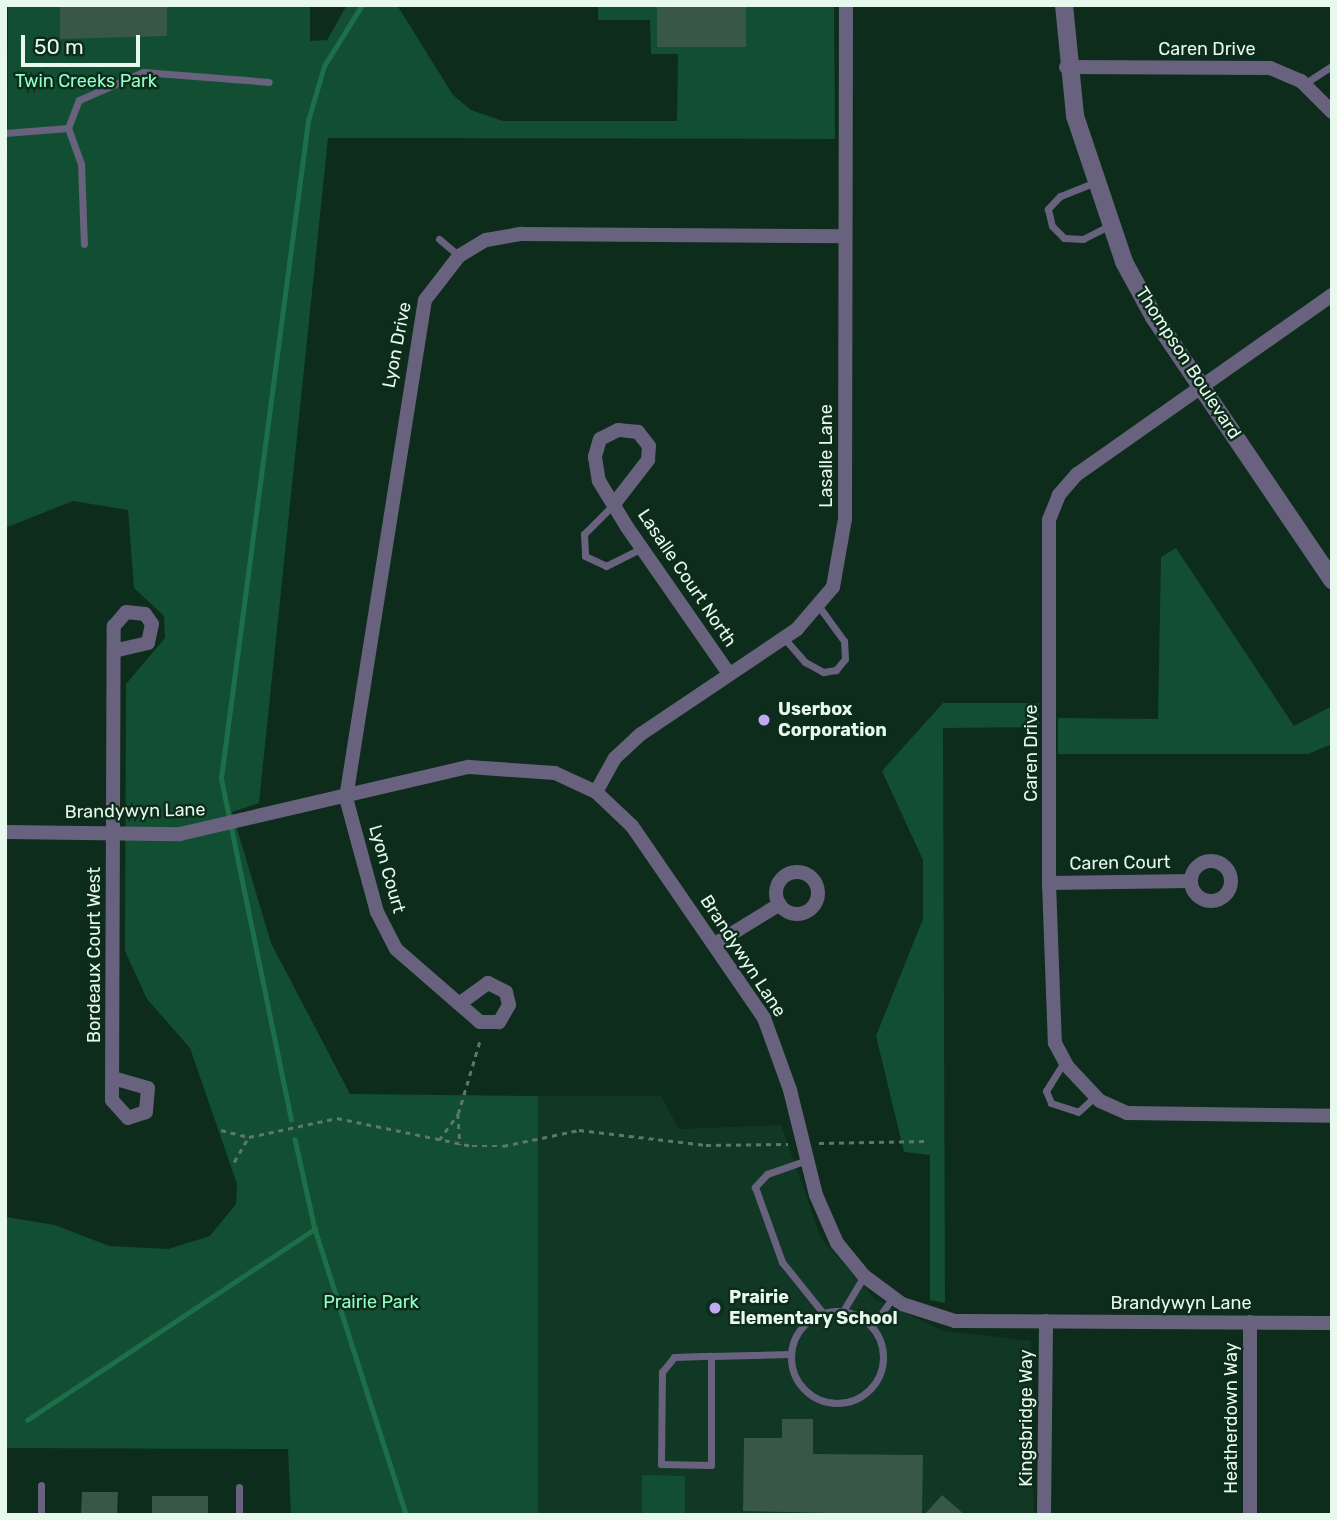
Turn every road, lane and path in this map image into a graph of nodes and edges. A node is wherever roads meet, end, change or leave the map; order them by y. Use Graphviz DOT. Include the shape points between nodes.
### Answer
graph roads {
  1 [pos="846,5"];
  2 [pos="1064,5"];
  3 [pos="1332,66"];
  4 [pos="1066,67"];
  5 [pos="269,82"];
  6 [pos="1304,84"];
  7 [pos="1332,112"];
  8 [pos="68,128"];
  9 [pos="5,133"];
  10 [pos="1093,183"];
  11 [pos="1110,225"];
  12 [pos="845,236"];
  13 [pos="439,239"];
  14 [pos="84,244"];
  15 [pos="459,256"];
  16 [pos="1332,295"];
  17 [pos="1204,388"];
  18 [pos="614,504"];
  19 [pos="642,548"];
  20 [pos="1332,580"];
  21 [pos="820,608"];
  22 [pos="784,638"];
  23 [pos="114,651"];
  24 [pos="729,674"];
  25 [pos="596,792"];
  26 [pos="346,797"];
  27 [pos="5,832"];
  28 [pos="113,832"];
  29 [pos="1191,881"];
  30 [pos="1049,883"];
  31 [pos="780,904"];
  32 [pos="715,944"];
  33 [pos="459,1004"];
  34 [pos="485,1024"];
  35 [pos="1064,1062"];
  36 [pos="113,1078"];
  37 [pos="1096,1096"];
  38 [pos="458,1114"];
  39 [pos="1332,1116"];
  40 [pos="221,1130"];
  41 [pos="249,1137"];
  42 [pos="438,1141"];
  43 [pos="928,1141"];
  44 [pos="803,1143"];
  45 [pos="460,1145"];
  46 [pos="807,1160"];
  47 [pos="234,1162"];
  48 [pos="864,1276"];
  49 [pos="893,1297"];
  50 [pos="843,1311"];
  51 [pos="823,1313"];
  52 [pos="1046,1321"];
  53 [pos="1250,1322"];
  54 [pos="1332,1323"];
  55 [pos="872,1327"];
  56 [pos="791,1354"];
  57 [pos="711,1356"];
  58 [pos="41,1485"];
  59 [pos="239,1487"];
  60 [pos="41,1515"];
  61 [pos="239,1515"];
  62 [pos="1044,1515"];
  63 [pos="1250,1515"];
  1 -- 12 [label="street, Lasalle Lane"];
  2 -- 4 [label="street, Thompson Boulevard"];
  3 -- 6 [label="lane"];
  4 -- 6 [label="street, Caren Drive" via="1270,68"];
  4 -- 10 [label="street, Thompson Boulevard"];
  5 -- 8 [label="lane" via="144,72 79,100"];
  6 -- 7 [label="street, Caren Drive"];
  8 -- 9 [label="lane"];
  8 -- 14 [label="lane" via="80,163"];
  10 -- 11 [label="street, Thompson Boulevard"];
  10 -- 11 [label="lane" via="1060,196 1048,209 1052,226 1064,238 1083,239"];
  11 -- 17 [label="street, Thompson Boulevard" via="1154,317"];
  12 -- 15 [label="street, Lyon Drive" via="521,234 486,240"];
  12 -- 21 [label="street, Lasalle Lane" via="843,555"];
  13 -- 15 [label="lane"];
  15 -- 26 [label="street, Lyon Drive" via="425,300 417,327"];
  16 -- 17 [label="street, Caren Drive"];
  17 -- 20 [label="street, Thompson Boulevard"];
  17 -- 30 [label="street, Caren Drive" via="1077,474 1059,495 1049,520"];
  18 -- 18 [label="street, Lasalle Court North" via="648,460 649,446 638,432 610,432 597,447 597,475"];
  18 -- 19 [label="street, Lasalle Court North"];
  18 -- 19 [label="lane" via="584,534 585,556 606,566"];
  19 -- 24 [label="street, Lasalle Court North"];
  21 -- 22 [label="street, Lasalle Lane"];
  21 -- 22 [label="lane" via="844,641 845,659 836,670 823,672 805,662"];
  22 -- 24 [label="street, Lasalle Lane"];
  23 -- 28 [label="street, Bordeaux Court West"];
  24 -- 25 [label="street, Lasalle Lane" via="641,734 615,758"];
  25 -- 26 [label="street, Brandywyn Lane" via="555,773 510,765 469,767"];
  25 -- 32 [label="street, Brandywyn Lane" via="632,826"];
  26 -- 28 [label="street, Brandywyn Lane" via="211,830"];
  26 -- 33 [label="street, Lyon Court" via="385,931 396,949"];
  27 -- 28 [label="street, Brandywyn Lane"];
  28 -- 36 [label="street, Bordeaux Court West"];
  29 -- 30 [label="street, Caren Court"];
  30 -- 35 [label="street, Caren Drive" via="1049,1013"];
  31 -- 32 [label="street"];
  32 -- 44 [label="street, Brandywyn Lane" via="764,1018"];
  33 -- 34 [label="street, Lyon Court"];
  33 -- 34 [label="street" via="481,985 501,987 508,1012"];
  34 -- 38 [label="path"];
  35 -- 37 [label="street, Caren Drive"];
  35 -- 37 [label="lane" via="1046,1091 1051,1103 1078,1112"];
  37 -- 39 [label="street, Caren Drive" via="1126,1113"];
  38 -- 42 [label="path"];
  38 -- 45 [label="path"];
  40 -- 41 [label="path"];
  41 -- 42 [label="path" via="337,1118"];
  41 -- 47 [label="path"];
  42 -- 45 [label="path"];
  43 -- 44 [label="path"];
  44 -- 45 [label="path" via="706,1145 579,1129 503,1146"];
  44 -- 46 [label="street, Brandywyn Lane"];
  46 -- 48 [label="street, Brandywyn Lane" via="837,1243"];
  46 -- 51 [label="lane" via="767,1174 755,1186 782,1262"];
  48 -- 49 [label="street, Brandywyn Lane"];
  48 -- 50 [label="lane"];
  49 -- 52 [label="street, Brandywyn Lane" via="955,1321"];
  49 -- 55 [label="lane"];
  50 -- 51 [label="lane"];
  50 -- 55 [label="lane"];
  51 -- 56 [label="lane" via="801,1329"];
  52 -- 53 [label="street, Brandywyn Lane"];
  52 -- 62 [label="street, Kingsbridge Way"];
  53 -- 54 [label="street, Brandywyn Lane"];
  53 -- 63 [label="street, Heatherdown Way"];
  55 -- 56 [label="lane" via="881,1369 852,1400 810,1394"];
  56 -- 57 [label="lane"];
  57 -- 57 [label="lane" via="674,1357 662,1372 661,1464 711,1465"];
  58 -- 60 [label="lane"];
  59 -- 61 [label="lane"];
}
